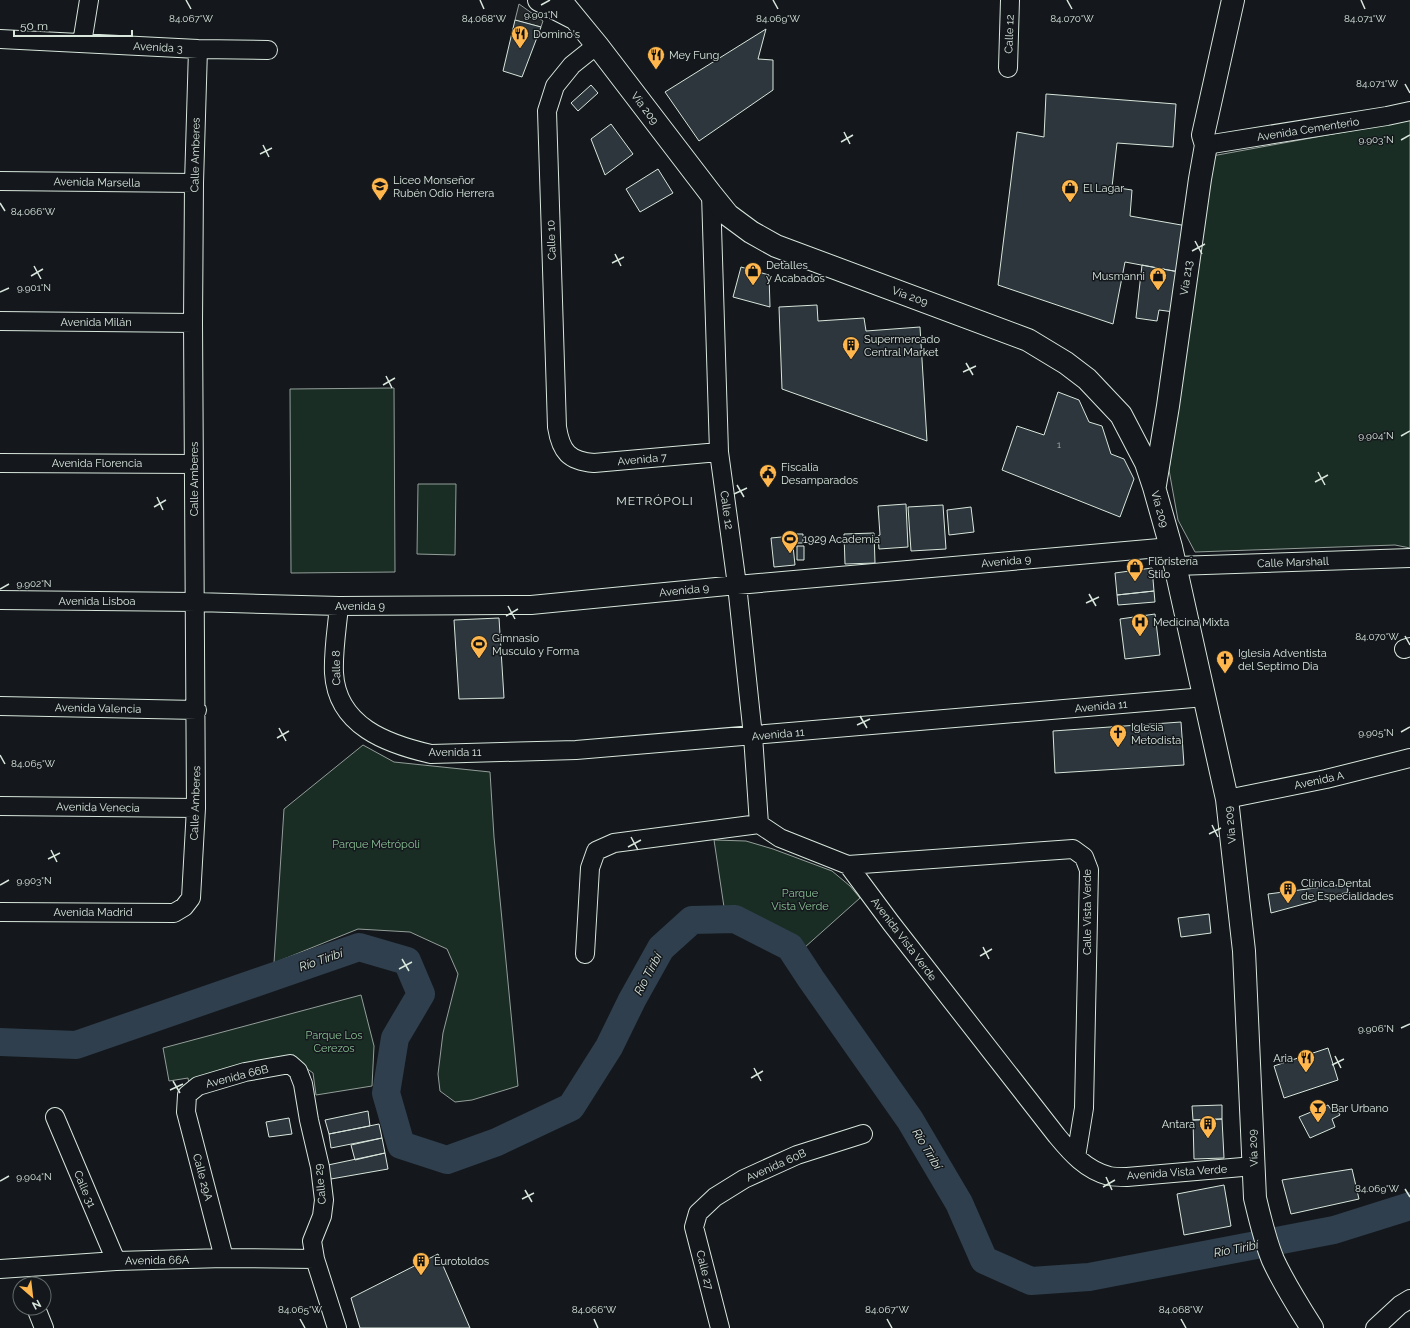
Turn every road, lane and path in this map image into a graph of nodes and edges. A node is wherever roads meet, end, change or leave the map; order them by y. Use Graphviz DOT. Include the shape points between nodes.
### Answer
graph roads {
  1 [pos="89,0"];
  2 [pos="539,0"];
  3 [pos="560,0"];
  4 [pos="1010,0"];
  5 [pos="1233,0"];
  6 [pos="576,19"];
  7 [pos="0,39"];
  8 [pos="82,42"];
  9 [pos="597,45"];
  10 [pos="198,49"];
  11 [pos="268,50"];
  12 [pos="1008,68"];
  13 [pos="1410,111"];
  14 [pos="1206,145"];
  15 [pos="0,181"];
  16 [pos="194,184"];
  17 [pos="711,194"];
  18 [pos="0,321"];
  19 [pos="193,323"];
  20 [pos="567,452"];
  21 [pos="719,452"];
  22 [pos="0,463"];
  23 [pos="194,464"];
  24 [pos="1154,487"];
  25 [pos="1174,556"];
  26 [pos="1410,558"];
  27 [pos="737,584"];
  28 [pos="0,600"];
  29 [pos="195,602"];
  30 [pos="339,606"];
  31 [pos="1205,697"];
  32 [pos="0,706"];
  33 [pos="196,710"];
  34 [pos="358,723"];
  35 [pos="753,736"];
  36 [pos="1410,758"];
  37 [pos="1227,798"];
  38 [pos="0,806"];
  39 [pos="196,808"];
  40 [pos="759,824"];
  41 [pos="848,865"];
  42 [pos="184,907"];
  43 [pos="0,912"];
  44 [pos="585,954"];
  45 [pos="290,1064"];
  46 [pos="187,1095"];
  47 [pos="55,1117"];
  48 [pos="863,1134"];
  49 [pos="1076,1157"];
  50 [pos="1254,1166"];
  51 [pos="698,1213"];
  52 [pos="224,1258"];
  53 [pos="315,1259"];
  54 [pos="116,1261"];
  55 [pos="0,1270"];
  56 [pos="23,1276"];
  57 [pos="1410,1299"];
  58 [pos="39,1316"];
  59 [pos="44,1328"];
  60 [pos="337,1328"];
  61 [pos="720,1328"];
  62 [pos="1312,1328"];
  63 [pos="1375,1328"];
  1 -- 8 [label="street"];
  2 -- 6 [label="main road, Vía 209"];
  3 -- 6 [label="main road, Vía 209"];
  4 -- 12 [label="street, Calle 12"];
  5 -- 14 [label="main road, Vía 213" via="1203,135"];
  6 -- 9 [label="main road, Vía 209"];
  7 -- 8 [label="street, Avenida 3"];
  8 -- 10 [label="street, Avenida 3"];
  9 -- 17 [label="main road, Vía 209"];
  9 -- 20 [label="street, Calle 10" via="572,65 555,86 547,111 557,427 560,442"];
  10 -- 11 [label="street, Avenida 3"];
  10 -- 16 [label="street, Calle Amberes"];
  13 -- 14 [label="street, Avenida Cementerio"];
  14 -- 24 [label="main road, Vía 213"];
  15 -- 16 [label="street, Avenida Marsella"];
  16 -- 19 [label="street, Calle Amberes"];
  17 -- 21 [label="street, Calle 12"];
  17 -- 24 [label="main road, Vía 209" via="728,215 750,232 776,246 1028,340 1066,363 1086,379 1121,415 1141,451"];
  18 -- 19 [label="street, Avenida Milán"];
  19 -- 23 [label="street, Calle Amberes"];
  20 -- 21 [label="street, Avenida 7" via="582,462 594,463"];
  21 -- 27 [label="street, Calle 12"];
  22 -- 23 [label="street, Avenida Florencia"];
  23 -- 29 [label="street, Calle Amberes"];
  24 -- 25 [label="main road, Vía 209"];
  25 -- 26 [label="street, Calle Marshall"];
  25 -- 27 [label="street, Avenida 9"];
  25 -- 31 [label="main road, Vía 209"];
  27 -- 30 [label="street, Avenida 9" via="531,605"];
  27 -- 35 [label="street, Calle 12"];
  28 -- 29 [label="street, Avenida Lisboa"];
  29 -- 30 [label="street, Avenida 9"];
  29 -- 33 [label="street, Calle Amberes"];
  30 -- 34 [label="street, Calle 8" via="334,672 337,690 345,707"];
  31 -- 35 [label="street, Avenida 11"];
  31 -- 37 [label="main road, Vía 209"];
  32 -- 33 [label="street, Avenida Valencia"];
  33 -- 39 [label="street, Calle Amberes"];
  34 -- 35 [label="street, Avenida 11" via="388,742 432,754 576,750"];
  35 -- 40 [label="street, Calle 12"];
  36 -- 37 [label="street, Avenida A" via="1326,779"];
  37 -- 50 [label="main road, Vía 209" via="1244,952"];
  38 -- 39 [label="street, Avenida Venecia"];
  39 -- 42 [label="street, Calle Amberes" via="191,898"];
  40 -- 41 [label="street" via="780,838"];
  40 -- 44 [label="street" via="614,843 596,851 590,868"];
  41 -- 49 [label="street, Avenida Vista Verde" via="1042,1118"];
  41 -- 49 [label="street, Calle Vista Verde" via="1073,850 1084,857 1088,870 1084,1108"];
  42 -- 43 [label="street, Avenida Madrid" via="174,913"];
  45 -- 46 [label="street, Avenida 66B" via="245,1072 198,1086"];
  45 -- 53 [label="street, Calle 29" via="298,1071 303,1084 320,1167 324,1200 322,1216 312,1241"];
  46 -- 52 [label="street, Calle 29A" via="186,1112"];
  47 -- 54 [label="street, Calle 31"];
  48 -- 51 [label="street, Avenida 60B" via="797,1155 744,1179 715,1197"];
  49 -- 50 [label="street, Avenida Vista Verde" via="1092,1169 1109,1176 1128,1177"];
  50 -- 62 [label="main road, Vía 209" via="1255,1198 1273,1260"];
  51 -- 61 [label="street, Calle 27" via="694,1227"];
  52 -- 53 [label="street, Avenida 66A"];
  52 -- 54 [label="street, Avenida 66A"];
  53 -- 60 [label="street, Calle 29"];
  54 -- 56 [label="street, Avenida 66A"];
  55 -- 56 [label="street, Avenida 66A"];
  57 -- 63 [label="street" via="1400,1304"];
  58 -- 59 [label="street"];
}
